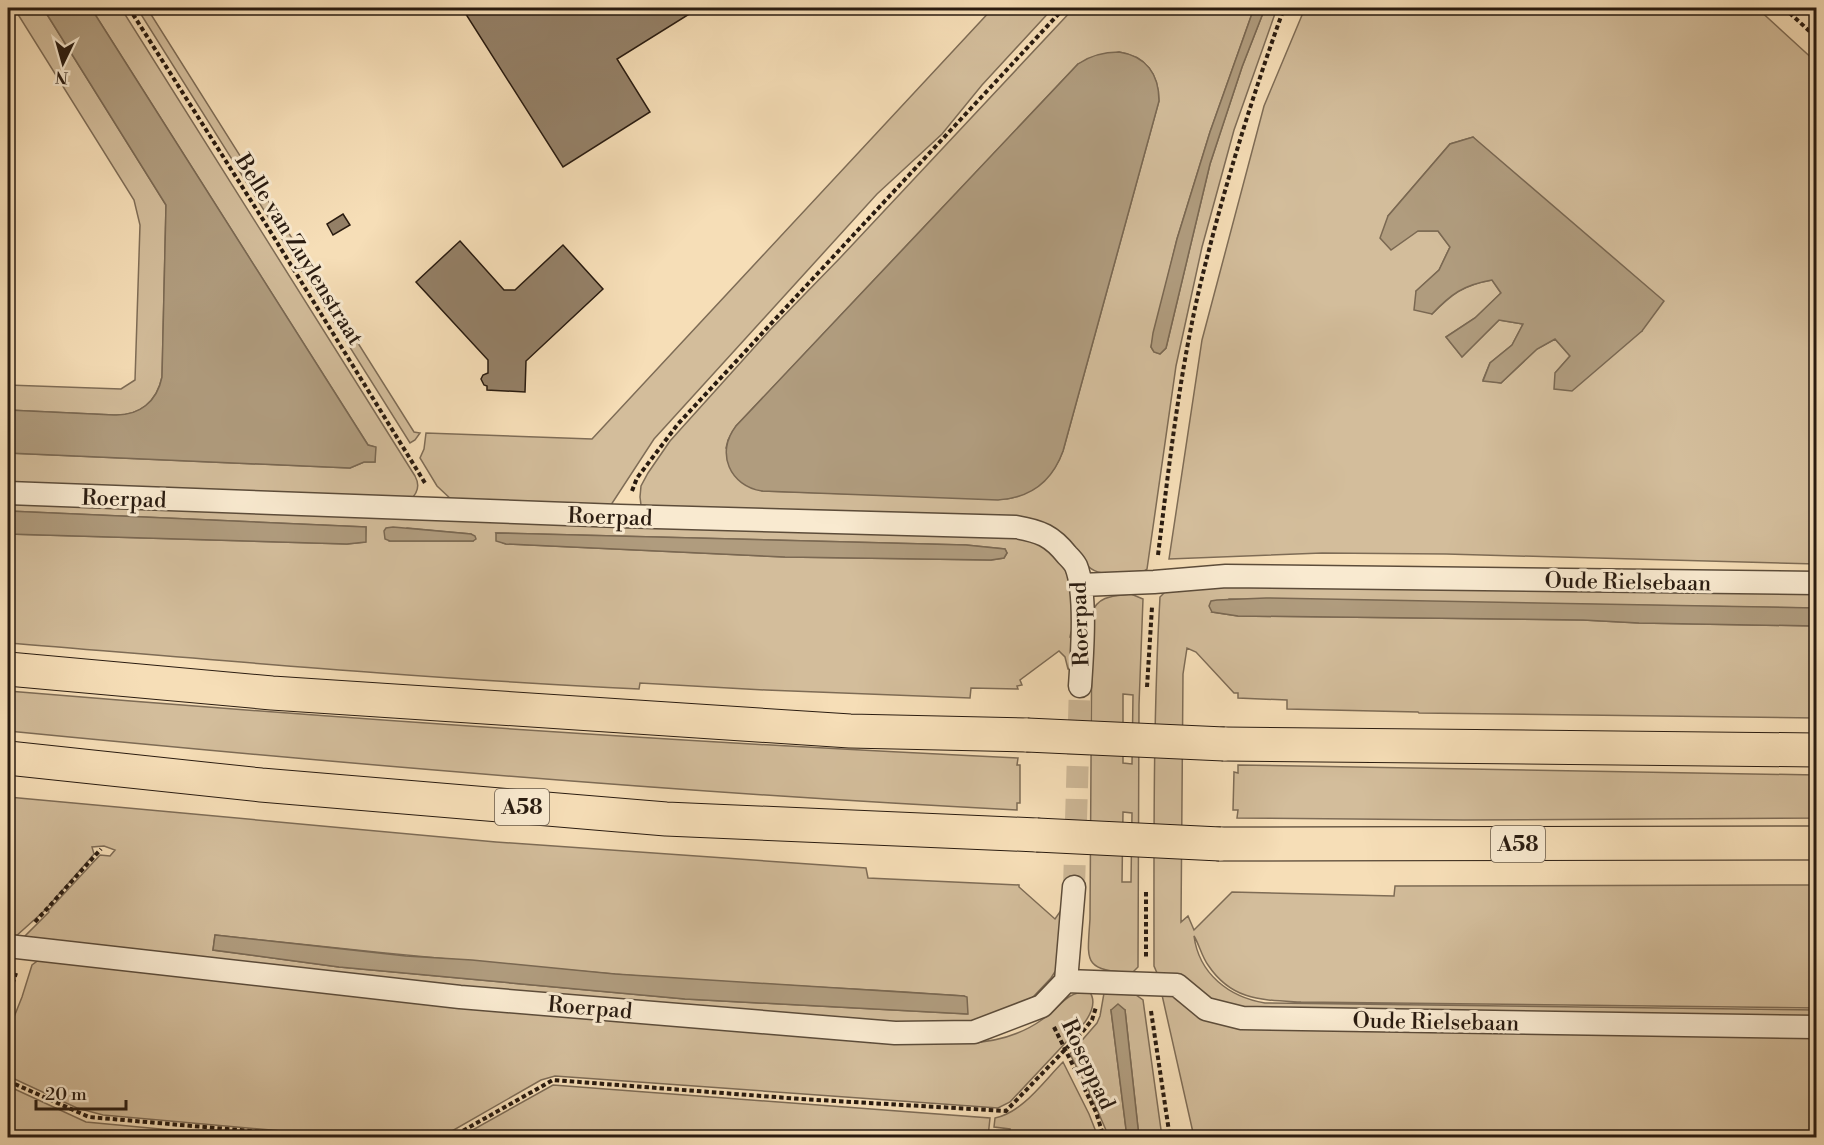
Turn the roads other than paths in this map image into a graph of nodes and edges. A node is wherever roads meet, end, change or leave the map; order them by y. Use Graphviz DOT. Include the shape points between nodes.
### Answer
graph roads {
  1 [pos="8,493"];
  2 [pos="1816,583"];
  3 [pos="1081,585"];
  4 [pos="8,669"];
  5 [pos="1080,686"];
  6 [pos="1816,750"];
  7 [pos="8,758"];
  8 [pos="1816,843"];
  9 [pos="1074,887"];
  10 [pos="8,946"];
  11 [pos="1066,981"];
  12 [pos="1816,1027"];
  1 -- 3 [label="street, Roerpad" via="1016,526 1036,530 1056,541 1075,564"];
  2 -- 3 [label="street, Oude Rielsebaan" via="1226,576"];
  3 -- 5 [label="street, Roerpad"];
  4 -- 6 [label="highway, bridge" via="272,693 850,731 1224,744"];
  7 -- 8 [label="highway, A58, bridge" via="261,785 666,819 1220,844"];
  9 -- 11 [label="street"];
  10 -- 11 [label="street, Roerpad" via="460,997 895,1033 974,1032 1042,1006"];
  11 -- 12 [label="street, Oude Rielsebaan" via="1177,985 1206,1009 1242,1018"];
}
